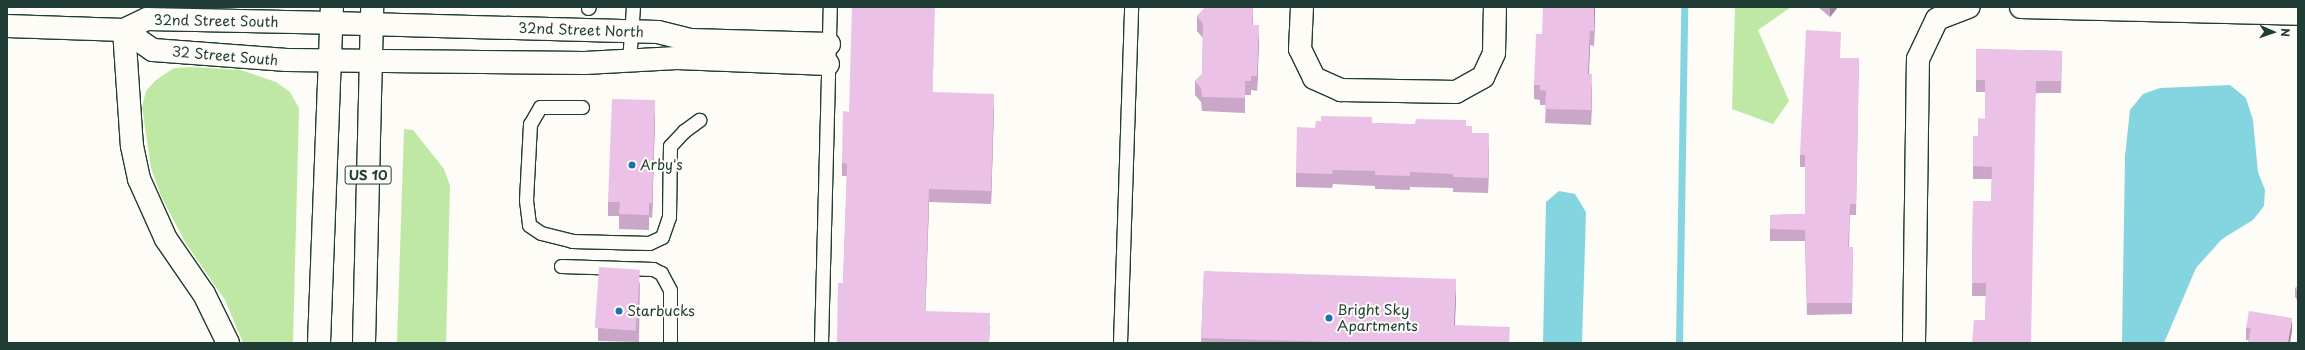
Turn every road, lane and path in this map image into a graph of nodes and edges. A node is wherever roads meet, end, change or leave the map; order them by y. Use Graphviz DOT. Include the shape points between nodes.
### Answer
graph roads {
  1 [pos="633,7"];
  2 [pos="830,7"];
  3 [pos="1131,7"];
  4 [pos="1302,7"];
  5 [pos="1495,7"];
  6 [pos="1969,7"];
  7 [pos="2021,7"];
  8 [pos="2195,9"];
  9 [pos="2298,14"];
  10 [pos="332,15"];
  11 [pos="372,16"];
  12 [pos="7,26"];
  13 [pos="124,30"];
  14 [pos="630,31"];
  15 [pos="829,54"];
  16 [pos="629,61"];
  17 [pos="332,62"];
  18 [pos="370,62"];
  19 [pos="582,107"];
  20 [pos="699,120"];
  21 [pos="561,266"];
  22 [pos="228,343"];
  23 [pos="319,343"];
  24 [pos="364,343"];
  25 [pos="670,343"];
  26 [pos="821,343"];
  27 [pos="1120,343"];
  28 [pos="1914,343"];
  1 -- 14 [label="lane"];
  2 -- 15 [label="lane"];
  3 -- 27 [label="lane"];
  4 -- 5 [label="street" via="1300,49 1314,78 1341,90 1456,92 1483,77 1494,53"];
  6 -- 28 [label="street" via="1937,19 1918,59"];
  7 -- 8 [label="street"];
  8 -- 9 [label="street"];
  10 -- 11 [label="street, 32nd Street North"];
  10 -- 13 [label="street, 32nd Street South" via="147,19"];
  10 -- 17 [label="street, US 10"];
  11 -- 14 [label="street, 32nd Street North"];
  11 -- 18 [label="street, US 10"];
  12 -- 13 [label="street, 32nd Street South"];
  13 -- 17 [label="street, 32 Street South" via="153,50"];
  13 -- 22 [label="street" via="132,146 140,179 166,239 204,294"];
  14 -- 15 [label="street, 32nd Street North" via="658,32 691,40"];
  14 -- 16 [label="lane"];
  15 -- 16 [label="street, 32nd Street North"];
  15 -- 26 [label="lane"];
  16 -- 18 [label="street, 32nd Street North"];
  17 -- 18 [label="street, 32nd Street North"];
  17 -- 23 [label="street, US 10"];
  18 -- 24 [label="street, US 10"];
  19 -- 20 [label="lane" via="540,107 530,124 526,200 530,225 542,233 572,241 649,243 662,237 668,217 670,146"];
  21 -- 25 [label="lane" via="653,269 661,272 670,290"];
}
